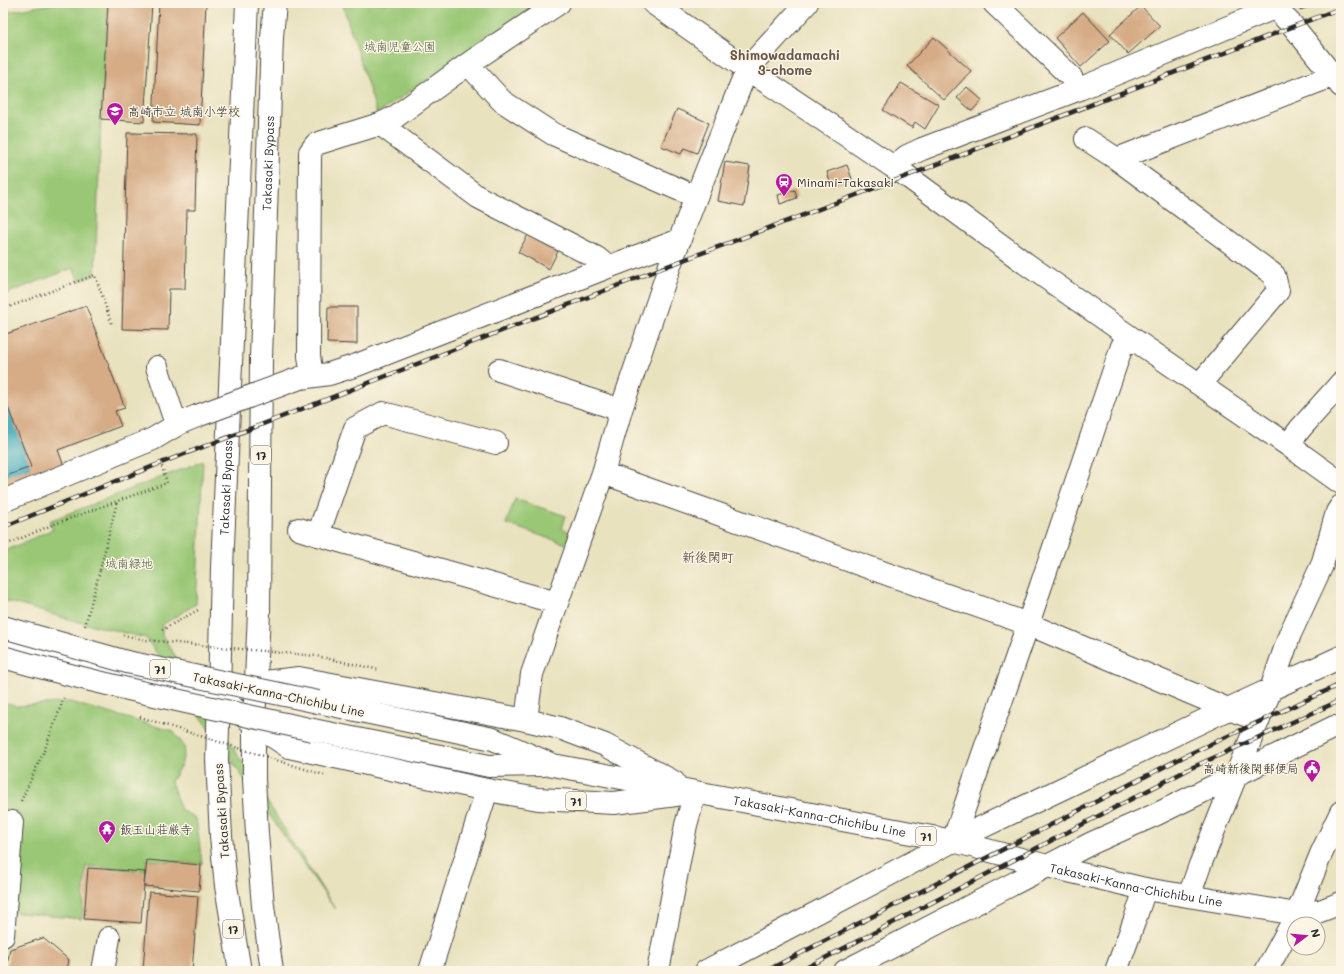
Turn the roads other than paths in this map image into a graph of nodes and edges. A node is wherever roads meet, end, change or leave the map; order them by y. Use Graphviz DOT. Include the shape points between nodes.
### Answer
graph roads {
  1 [pos="247,3"];
  2 [pos="275,3"];
  3 [pos="653,3"];
  4 [pos="807,3"];
  5 [pos="994,3"];
  6 [pos="557,4"];
  7 [pos="1276,5"];
  8 [pos="468,64"];
  9 [pos="747,69"];
  10 [pos="1337,81"];
  11 [pos="1077,90"];
  12 [pos="380,124"];
  13 [pos="1086,139"];
  14 [pos="1117,159"];
  15 [pos="894,167"];
  16 [pos="696,197"];
  17 [pos="680,240"];
  18 [pos="608,267"];
  19 [pos="1132,339"];
  20 [pos="157,367"];
  21 [pos="499,370"];
  22 [pos="306,377"];
  23 [pos="1341,383"];
  24 [pos="1200,384"];
  25 [pos="621,410"];
  26 [pos="189,420"];
  27 [pos="496,444"];
  28 [pos="1288,445"];
  29 [pos="602,473"];
  30 [pos="1341,483"];
  31 [pos="3,500"];
  32 [pos="1341,506"];
  33 [pos="557,602"];
  34 [pos="1028,624"];
  35 [pos="3,627"];
  36 [pos="3,636"];
  37 [pos="3,648"];
  38 [pos="3,657"];
  39 [pos="1341,658"];
  40 [pos="66,659"];
  41 [pos="256,683"];
  42 [pos="1271,690"];
  43 [pos="219,697"];
  44 [pos="1228,709"];
  45 [pos="526,720"];
  46 [pos="1258,720"];
  47 [pos="254,724"];
  48 [pos="1334,727"];
  49 [pos="554,765"];
  50 [pos="1238,774"];
  51 [pos="487,790"];
  52 [pos="695,793"];
  53 [pos="1341,812"];
  54 [pos="12,822"];
  55 [pos="953,842"];
  56 [pos="1047,866"];
  57 [pos="1145,889"];
  58 [pos="1189,896"];
  59 [pos="1341,903"];
  60 [pos="1297,914"];
  61 [pos="3,936"];
  62 [pos="109,938"];
  63 [pos="103,971"];
  64 [pos="240,971"];
  65 [pos="272,971"];
  66 [pos="430,971"];
  67 [pos="658,971"];
  68 [pos="706,971"];
  69 [pos="845,971"];
  70 [pos="1116,971"];
  71 [pos="1266,971"];
  1 -- 43 [label="main road, Takasaki Bypass / 17" via="222,559"];
  2 -- 41 [label="main road, Takasaki Bypass / 17" via="261,351"];
  3 -- 9 [label="main road"];
  4 -- 9 [label="main road"];
  5 -- 11 [label="main road" via="1071,77"];
  6 -- 8 [label="main road"];
  7 -- 10 [label="main road"];
  7 -- 11 [label="main road"];
  8 -- 12 [label="main road" via="394,117"];
  8 -- 16 [label="main road" via="502,101 553,134"];
  9 -- 15 [label="main road"];
  9 -- 16 [label="main road"];
  10 -- 14 [label="main road"];
  11 -- 15 [label="main road" via="922,149"];
  12 -- 18 [label="main road" via="478,197 597,258"];
  12 -- 22 [label="main road" via="316,144 310,152 309,356"];
  13 -- 14 [label="main road"];
  14 -- 24 [label="main road" via="1274,275 1278,291"];
  15 -- 19 [label="main road"];
  16 -- 17 [label="main road"];
  17 -- 18 [label="main road"];
  17 -- 25 [label="main road"];
  18 -- 22 [label="main road" via="357,365 329,374"];
  19 -- 24 [label="main road"];
  19 -- 34 [label="main road" via="1122,346"];
  20 -- 26 [label="main road" via="173,415"];
  21 -- 25 [label="main road"];
  22 -- 26 [label="main road, bridge"];
  23 -- 28 [label="main road"];
  24 -- 28 [label="main road"];
  25 -- 29 [label="main road"];
  26 -- 31 [label="main road" via="153,439"];
  27 -- 33 [label="main road" via="383,413 355,428 309,532"];
  28 -- 30 [label="main road"];
  29 -- 33 [label="main road"];
  29 -- 34 [label="main road"];
  32 -- 42 [label="main road" via="1322,565 1290,634"];
  33 -- 45 [label="main road" via="532,674"];
  34 -- 44 [label="main road"];
  34 -- 55 [label="main road"];
  35 -- 49 [label="main road, Takasaki-Kanna-Chichibu Line / 71, bridge" via="127,662 493,739"];
  36 -- 40 [label="main road, 71"];
  37 -- 40 [label="main road, 71"];
  38 -- 49 [label="main road, Takasaki-Kanna-Chichibu Line / 71, bridge" via="122,689 489,766"];
  39 -- 42 [label="main road"];
  40 -- 43 [label="main road, 71"];
  41 -- 43 [label="main road, 71"];
  41 -- 45 [label="main road, 71" via="299,678"];
  41 -- 47 [label="main road, Takasaki Bypass / 17"];
  42 -- 44 [label="main road"];
  42 -- 46 [label="main road"];
  43 -- 47 [label="main road, 71"];
  43 -- 64 [label="main road, Takasaki Bypass / 17" via="217,760 221,836 226,886"];
  44 -- 46 [label="main road"];
  44 -- 55 [label="main road"];
  45 -- 52 [label="main road, 71" via="560,728 605,745"];
  46 -- 50 [label="main road"];
  47 -- 51 [label="main road, 71" via="289,747"];
  47 -- 65 [label="main road, Takasaki Bypass / 17" via="257,834"];
  48 -- 50 [label="main road"];
  49 -- 52 [label="main road, Takasaki-Kanna-Chichibu Line / 71"];
  50 -- 56 [label="main road"];
  50 -- 58 [label="main road"];
  51 -- 52 [label="main road, 71" via="538,799 614,803"];
  51 -- 66 [label="main road"];
  52 -- 55 [label="main road, Takasaki-Kanna-Chichibu Line / 71"];
  52 -- 67 [label="main road" via="687,820"];
  53 -- 60 [label="main road"];
  54 -- 61 [label="main road"];
  55 -- 56 [label="main road, Takasaki-Kanna-Chichibu Line / 71"];
  55 -- 68 [label="main road"];
  56 -- 57 [label="main road, Takasaki-Kanna-Chichibu Line / 71"];
  56 -- 69 [label="main road"];
  57 -- 58 [label="main road, Takasaki-Kanna-Chichibu Line / 71"];
  57 -- 70 [label="main road"];
  58 -- 60 [label="main road, Takasaki-Kanna-Chichibu Line / 71"];
  59 -- 60 [label="main road, Takasaki-Kanna-Chichibu Line" via="1320,911"];
  60 -- 71 [label="main road"];
  62 -- 63 [label="main road"];
}
